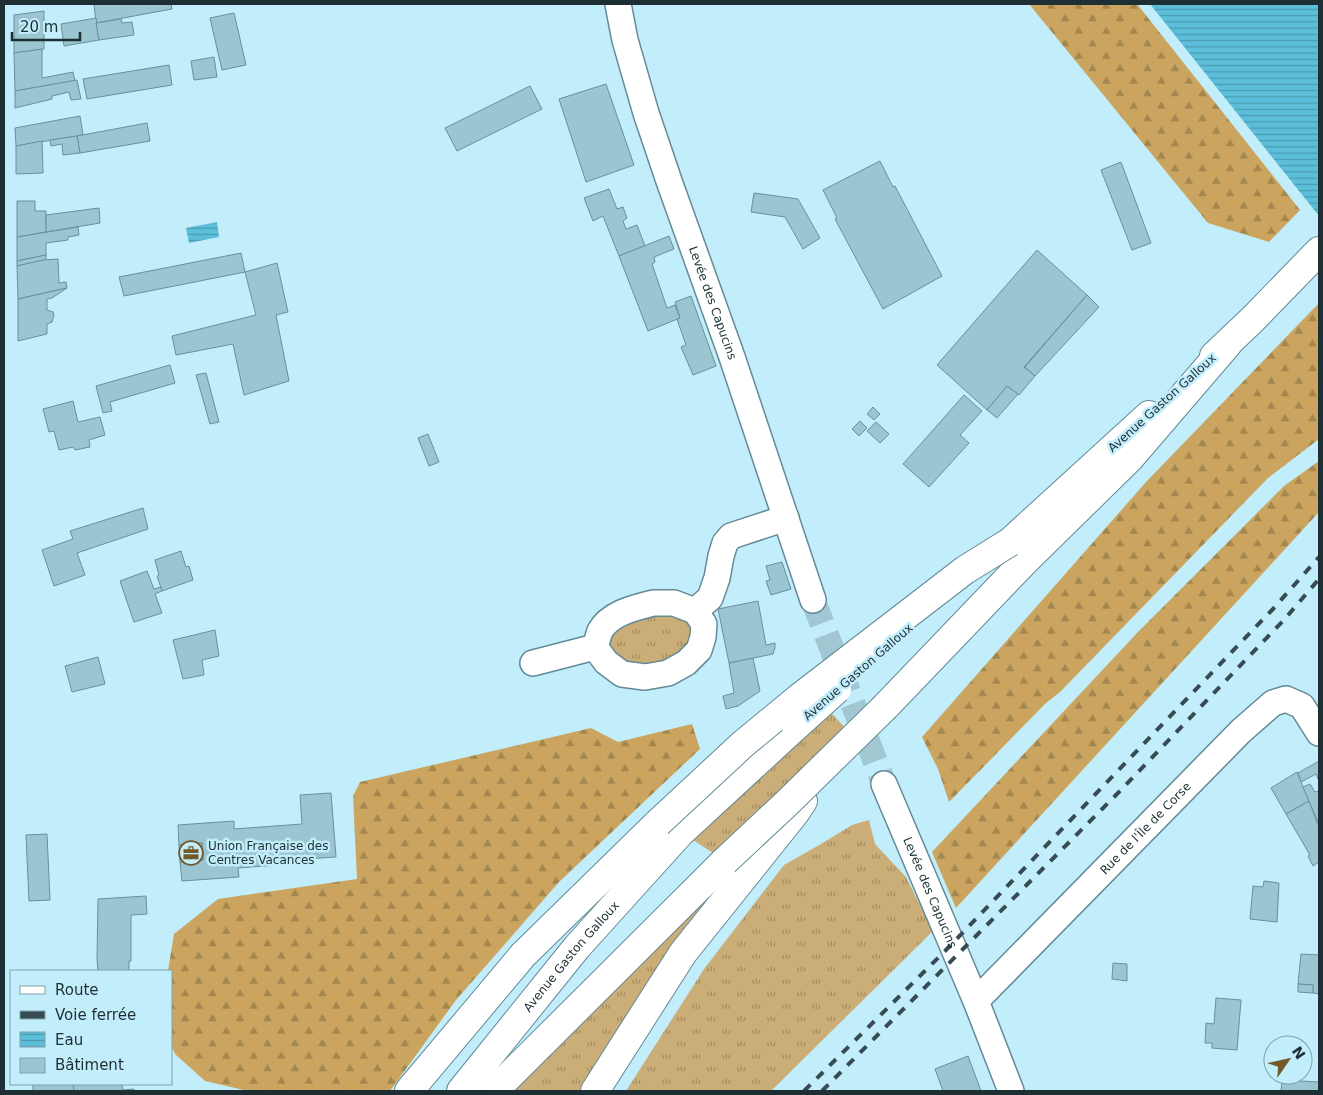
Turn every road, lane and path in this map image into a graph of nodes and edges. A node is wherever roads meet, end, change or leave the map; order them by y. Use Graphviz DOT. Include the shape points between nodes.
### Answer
graph roads {
  1 [pos="618,4"];
  2 [pos="1319,251"];
  3 [pos="1227,345"];
  4 [pos="786,518"];
  5 [pos="813,600"];
  6 [pos="695,611"];
  7 [pos="595,647"];
  8 [pos="533,663"];
  9 [pos="886,706"];
  10 [pos="1319,733"];
  11 [pos="884,784"];
  12 [pos="669,828"];
  13 [pos="976,1001"];
  14 [pos="409,1091"];
  15 [pos="461,1091"];
  16 [pos="494,1091"];
  17 [pos="595,1091"];
  18 [pos="1011,1091"];
  1 -- 4 [label="street, Levée des Capucins" via="646,113"];
  2 -- 3 [label="main road"];
  3 -- 9 [label="main road, Avenue Gaston Galloux" via="1130,458 1025,561"];
  3 -- 12 [label="main road, Avenue Gaston Galloux, bridge" via="1010,542 796,726"];
  4 -- 5 [label="street, Levée des Capucins"];
  4 -- 6 [label="street" via="731,536 720,556 710,598"];
  6 -- 7 [label="street" via="674,603 632,608 613,617 600,631"];
  6 -- 7 [label="street" via="704,624 700,650 668,673 622,674 606,662"];
  7 -- 8 [label="street"];
  9 -- 16 [label="main road, Avenue Gaston Galloux, bridge"];
  9 -- 17 [label="main road, bridge" via="803,801 683,953"];
  10 -- 13 [label="street, Rue de l'Île de Corse" via="1302,706 1286,699 1273,703 1241,731"];
  11 -- 13 [label="street, Levée des Capucins"];
  12 -- 14 [label="main road" via="523,955"];
  12 -- 15 [label="main road, Avenue Gaston Galloux"];
  13 -- 18 [label="street, Levée des Capucins"];
}
